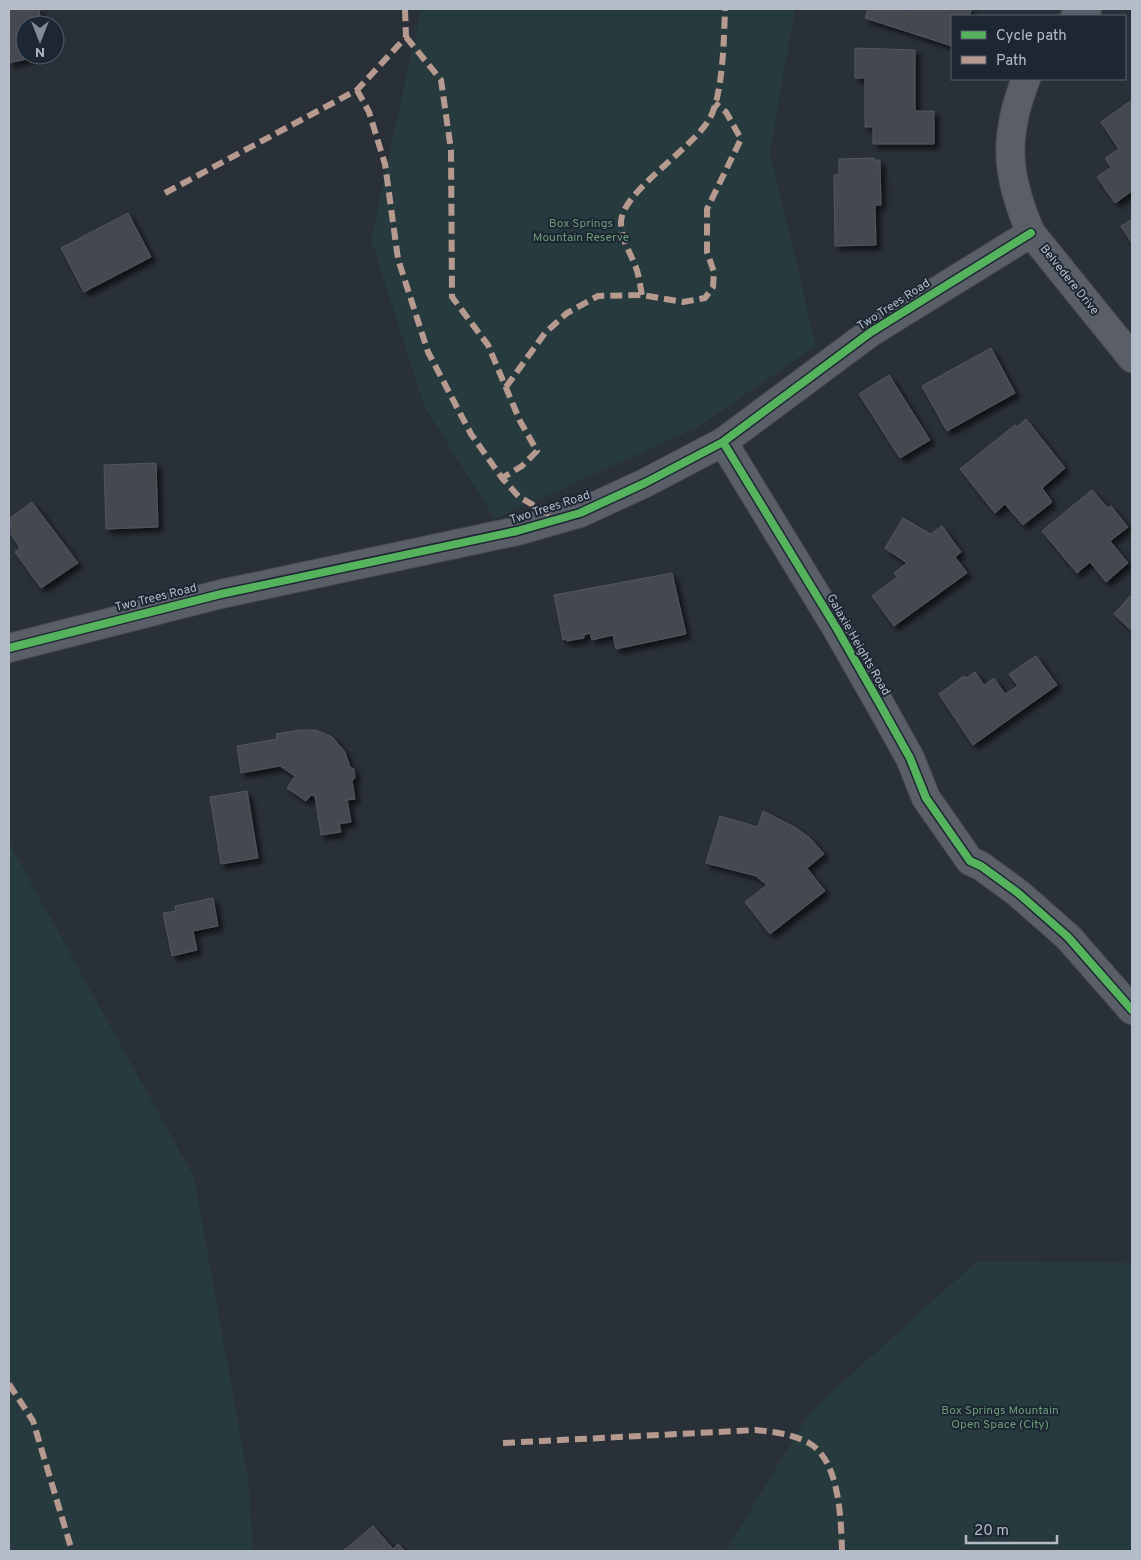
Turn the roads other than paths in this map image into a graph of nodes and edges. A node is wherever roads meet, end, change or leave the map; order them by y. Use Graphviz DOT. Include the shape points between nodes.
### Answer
graph roads {
  1 [pos="1026,80"];
  2 [pos="1031,233"];
  3 [pos="1132,358"];
  4 [pos="722,442"];
  5 [pos="9,648"];
  6 [pos="1132,1010"];
  1 -- 2 [label="street, Belvedere Drive" via="1018,98 1010,143 1012,182"];
  2 -- 3 [label="street, Belvedere Drive"];
  2 -- 4 [label="street, Two Trees Road" via="871,332"];
  4 -- 5 [label="street, Two Trees Road" via="645,483 580,513 550,522 220,594"];
  4 -- 6 [label="street, Galaxie Heights Road" via="837,629 910,758 926,798 970,862 981,866 1018,893 1068,937"];
}
